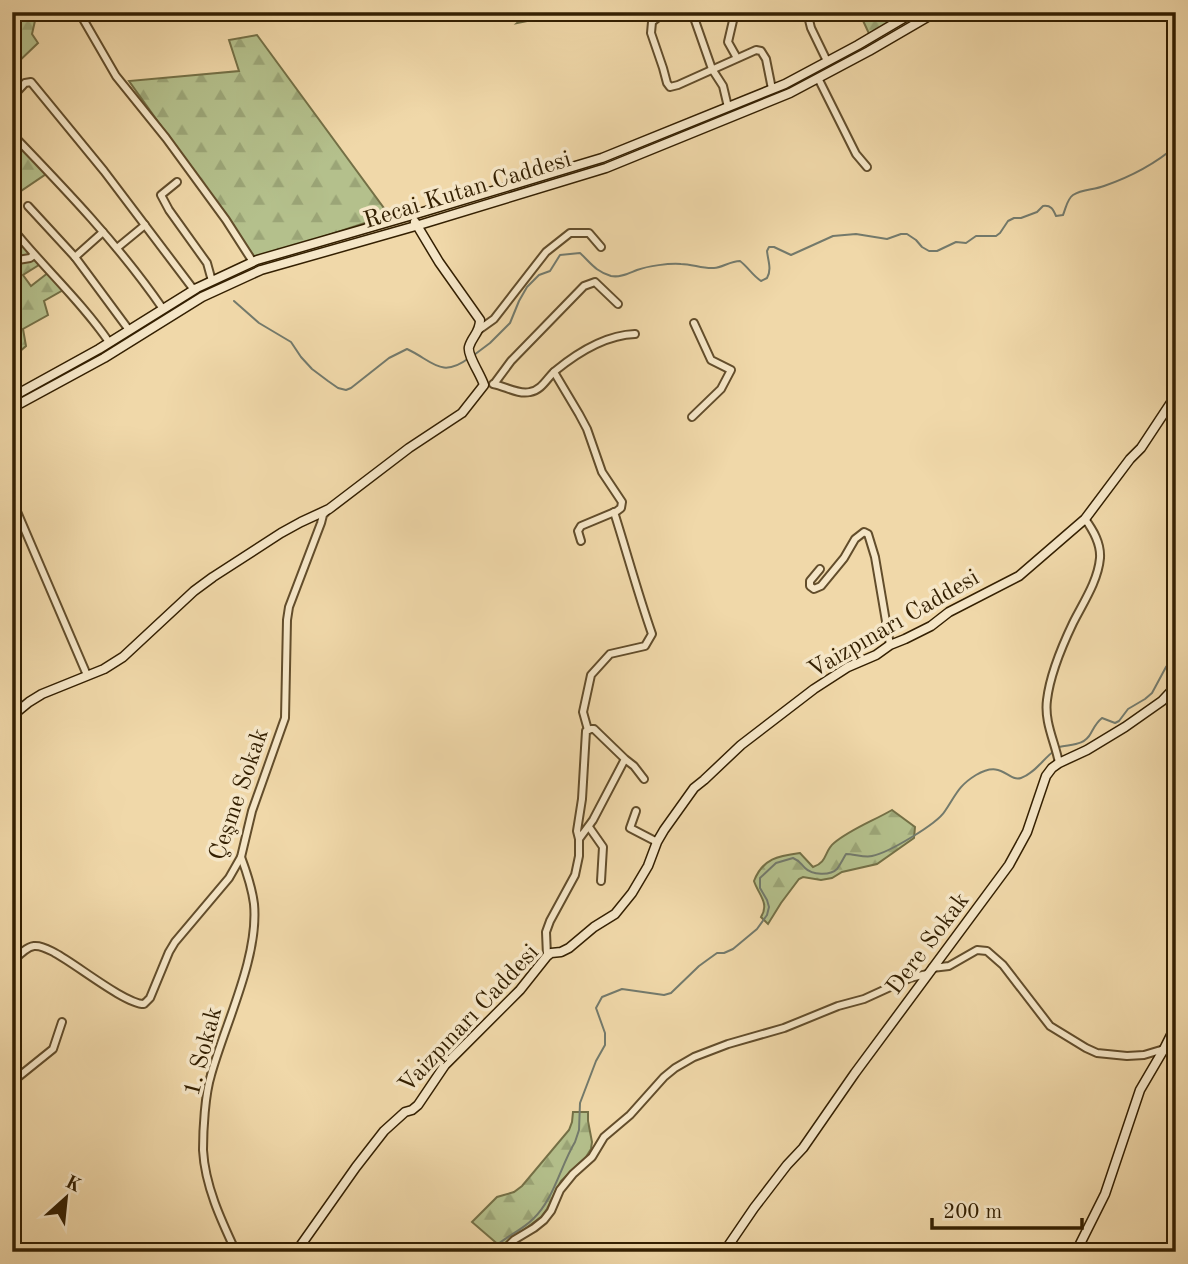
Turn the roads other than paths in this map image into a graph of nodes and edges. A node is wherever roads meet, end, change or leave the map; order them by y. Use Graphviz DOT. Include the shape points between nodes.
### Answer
graph roads {
  1 [pos="79,12"];
  2 [pos="675,12"];
  3 [pos="694,12"];
  4 [pos="713,12"];
  5 [pos="735,12"];
  6 [pos="807,12"];
  7 [pos="914,12"];
  8 [pos="936,12"];
  9 [pos="737,58"];
  10 [pos="827,61"];
  11 [pos="712,69"];
  12 [pos="818,78"];
  13 [pos="772,89"];
  14 [pos="12,97"];
  15 [pos="728,107"];
  16 [pos="12,134"];
  17 [pos="867,167"];
  18 [pos="177,182"];
  19 [pos="28,206"];
  20 [pos="411,216"];
  21 [pos="145,225"];
  22 [pos="417,225"];
  23 [pos="12,228"];
  24 [pos="103,232"];
  25 [pos="601,247"];
  26 [pos="117,248"];
  27 [pos="34,255"];
  28 [pos="75,257"];
  29 [pos="12,261"];
  30 [pos="253,262"];
  31 [pos="212,281"];
  32 [pos="194,289"];
  33 [pos="618,304"];
  34 [pos="163,309"];
  35 [pos="694,323"];
  36 [pos="480,329"];
  37 [pos="129,330"];
  38 [pos="635,334"];
  39 [pos="109,342"];
  40 [pos="554,372"];
  41 [pos="494,384"];
  42 [pos="484,385"];
  43 [pos="1176,395"];
  44 [pos="12,397"];
  45 [pos="12,408"];
  46 [pos="692,417"];
  47 [pos="12,500"];
  48 [pos="329,509"];
  49 [pos="614,512"];
  50 [pos="1085,519"];
  51 [pos="581,541"];
  52 [pos="820,569"];
  53 [pos="890,645"];
  54 [pos="88,675"];
  55 [pos="1176,685"];
  56 [pos="12,716"];
  57 [pos="588,730"];
  58 [pos="625,759"];
  59 [pos="1059,763"];
  60 [pos="644,779"];
  61 [pos="636,811"];
  62 [pos="589,827"];
  63 [pos="579,839"];
  64 [pos="657,842"];
  65 [pos="242,857"];
  66 [pos="601,881"];
  67 [pos="547,956"];
  68 [pos="12,961"];
  69 [pos="929,971"];
  70 [pos="62,1022"];
  71 [pos="1176,1025"];
  72 [pos="1164,1049"];
  73 [pos="12,1083"];
  74 [pos="236,1252"];
  75 [pos="296,1252"];
  76 [pos="502,1252"];
  77 [pos="724,1252"];
  78 [pos="1076,1252"];
  1 -- 30 [label="street" via="116,76"];
  2 -- 11 [label="street" via="652,22 651,33 670,87"];
  3 -- 4 [label="street"];
  3 -- 11 [label="street"];
  5 -- 9 [label="street" via="728,42"];
  6 -- 10 [label="street"];
  7 -- 10 [label="street, Recai Kutan Caddesi"];
  8 -- 12 [label="street, Recai Kutan Caddesi"];
  9 -- 11 [label="street"];
  9 -- 13 [label="street" via="761,51"];
  10 -- 13 [label="street, Recai Kutan Caddesi"];
  11 -- 15 [label="street" via="723,86"];
  12 -- 17 [label="street"];
  12 -- 22 [label="street, Recai Kutan Caddesi" via="606,168"];
  13 -- 15 [label="street, Recai Kutan Caddesi"];
  14 -- 21 [label="street" via="31,82"];
  15 -- 20 [label="street, Recai Kutan Caddesi" via="602,158"];
  16 -- 24 [label="street"];
  18 -- 31 [label="street" via="161,195 207,263"];
  19 -- 28 [label="street"];
  20 -- 22 [label="street"];
  20 -- 30 [label="street, Recai Kutan Caddesi"];
  21 -- 26 [label="street"];
  21 -- 32 [label="street"];
  22 -- 36 [label="street" via="477,314"];
  22 -- 45 [label="street, Recai Kutan Caddesi" via="261,270 202,297"];
  23 -- 27 [label="street"];
  24 -- 26 [label="street"];
  24 -- 28 [label="street"];
  25 -- 36 [label="street" via="589,233 570,233 546,253"];
  26 -- 34 [label="street"];
  27 -- 29 [label="street"];
  27 -- 39 [label="street"];
  28 -- 37 [label="street"];
  30 -- 31 [label="street, Recai Kutan Caddesi"];
  31 -- 32 [label="street, Recai Kutan Caddesi"];
  32 -- 34 [label="street, Recai Kutan Caddesi"];
  33 -- 41 [label="street" via="595,282 584,286 511,360"];
  34 -- 37 [label="street, Recai Kutan Caddesi"];
  35 -- 46 [label="street" via="711,360 731,370 721,389"];
  36 -- 42 [label="street" via="469,353"];
  37 -- 39 [label="street, Recai Kutan Caddesi"];
  38 -- 40 [label="street" via="600,342"];
  39 -- 44 [label="street, Recai Kutan Caddesi"];
  40 -- 41 [label="street" via="532,392"];
  40 -- 49 [label="street" via="587,429 602,472 622,502"];
  41 -- 42 [label="street"];
  42 -- 48 [label="street" via="462,413"];
  43 -- 50 [label="street, Vaizpınarı Caddesi"];
  47 -- 54 [label="street"];
  48 -- 54 [label="street" via="281,533 213,577 123,657"];
  48 -- 65 [label="street, Çeşme Sokak" via="289,607 285,718 252,811"];
  49 -- 51 [label="street" via="581,526"];
  49 -- 57 [label="street" via="652,634 645,646 610,654 591,675 583,712"];
  50 -- 53 [label="street, Vaizpınarı Caddesi" via="1019,576"];
  50 -- 59 [label="street" via="1098,541 1100,558 1051,681 1047,709"];
  52 -- 53 [label="street" via="810,581 814,589 858,536 868,534"];
  53 -- 64 [label="street, Vaizpınarı Caddesi" via="814,689 741,745 694,788"];
  54 -- 56 [label="street" via="42,694"];
  55 -- 59 [label="street" via="1125,727"];
  57 -- 58 [label="street" via="594,729"];
  57 -- 63 [label="street"];
  58 -- 60 [label="street"];
  58 -- 62 [label="street"];
  59 -- 69 [label="street, Dere Sokak" via="1046,776 1031,822 1009,864"];
  61 -- 64 [label="street" via="630,828"];
  62 -- 63 [label="street"];
  62 -- 66 [label="street" via="603,847"];
  63 -- 67 [label="street" via="575,875 547,928"];
  64 -- 67 [label="street, Vaizpınarı Caddesi" via="641,879 615,914 569,948"];
  65 -- 68 [label="street, Çeşme Sokak" via="175,942 144,1004 124,998 40,947 32,947"];
  65 -- 74 [label="street, 1. Sokak" via="254,903 253,936 210,1077 203,1138 210,1188"];
  67 -- 75 [label="street, Vaizpınarı Caddesi" via="520,990 445,1065 418,1105 384,1132"];
  69 -- 72 [label="street" via="977,950 987,951 1050,1026 1086,1048 1128,1056"];
  69 -- 76 [label="street" via="864,999 728,1044 675,1068 604,1137 592,1157 560,1190 544,1220"];
  69 -- 77 [label="street, Dere Sokak"];
  70 -- 73 [label="street" via="53,1049"];
  71 -- 72 [label="street"];
  72 -- 78 [label="street" via="1140,1090 1105,1194"];
}
